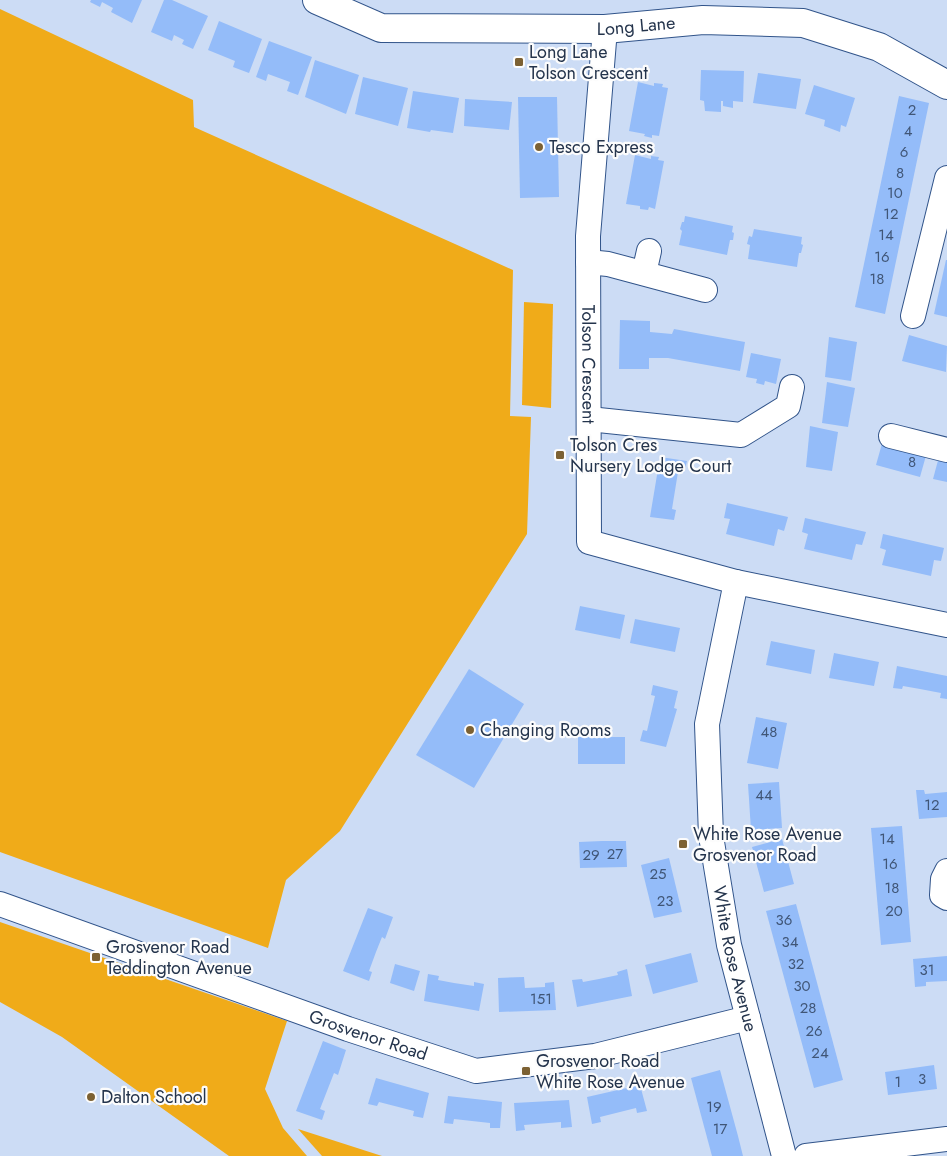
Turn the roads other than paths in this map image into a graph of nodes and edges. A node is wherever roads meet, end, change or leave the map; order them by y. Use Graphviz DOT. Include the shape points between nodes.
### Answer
graph roads {
  1 [pos="317,0"];
  2 [pos="605,29"];
  3 [pos="947,84"];
  4 [pos="947,178"];
  5 [pos="588,262"];
  6 [pos="705,290"];
  7 [pos="913,316"];
  8 [pos="792,387"];
  9 [pos="588,419"];
  10 [pos="890,436"];
  11 [pos="947,450"];
  12 [pos="736,582"];
  13 [pos="947,626"];
  14 [pos="947,871"];
  15 [pos="947,898"];
  16 [pos="0,904"];
  17 [pos="748,1018"];
  18 [pos="947,1139"];
  19 [pos="784,1156"];
  20 [pos="806,1156"];
  1 -- 2 [label="street, Long Lane" via="381,28"];
  2 -- 3 [label="street, Long Lane" via="703,20 803,23 879,47"];
  2 -- 5 [label="street, Tolson Crescent"];
  4 -- 7 [label="street"];
  5 -- 6 [label="street" via="647,262"];
  5 -- 9 [label="street, Tolson Crescent"];
  8 -- 9 [label="street" via="788,406 741,435"];
  9 -- 12 [label="street, Tolson Crescent" via="589,542"];
  10 -- 11 [label="street"];
  12 -- 13 [label="street, Tolson Crescent"];
  12 -- 17 [label="street, White Rose Avenue" via="707,724 711,836 729,945"];
  14 -- 15 [label="street" via="942,895"];
  16 -- 17 [label="street, Grosvenor Road" via="348,1030 476,1071 595,1056"];
  17 -- 19 [label="street, White Rose Avenue"];
  18 -- 20 [label="street"];
}
